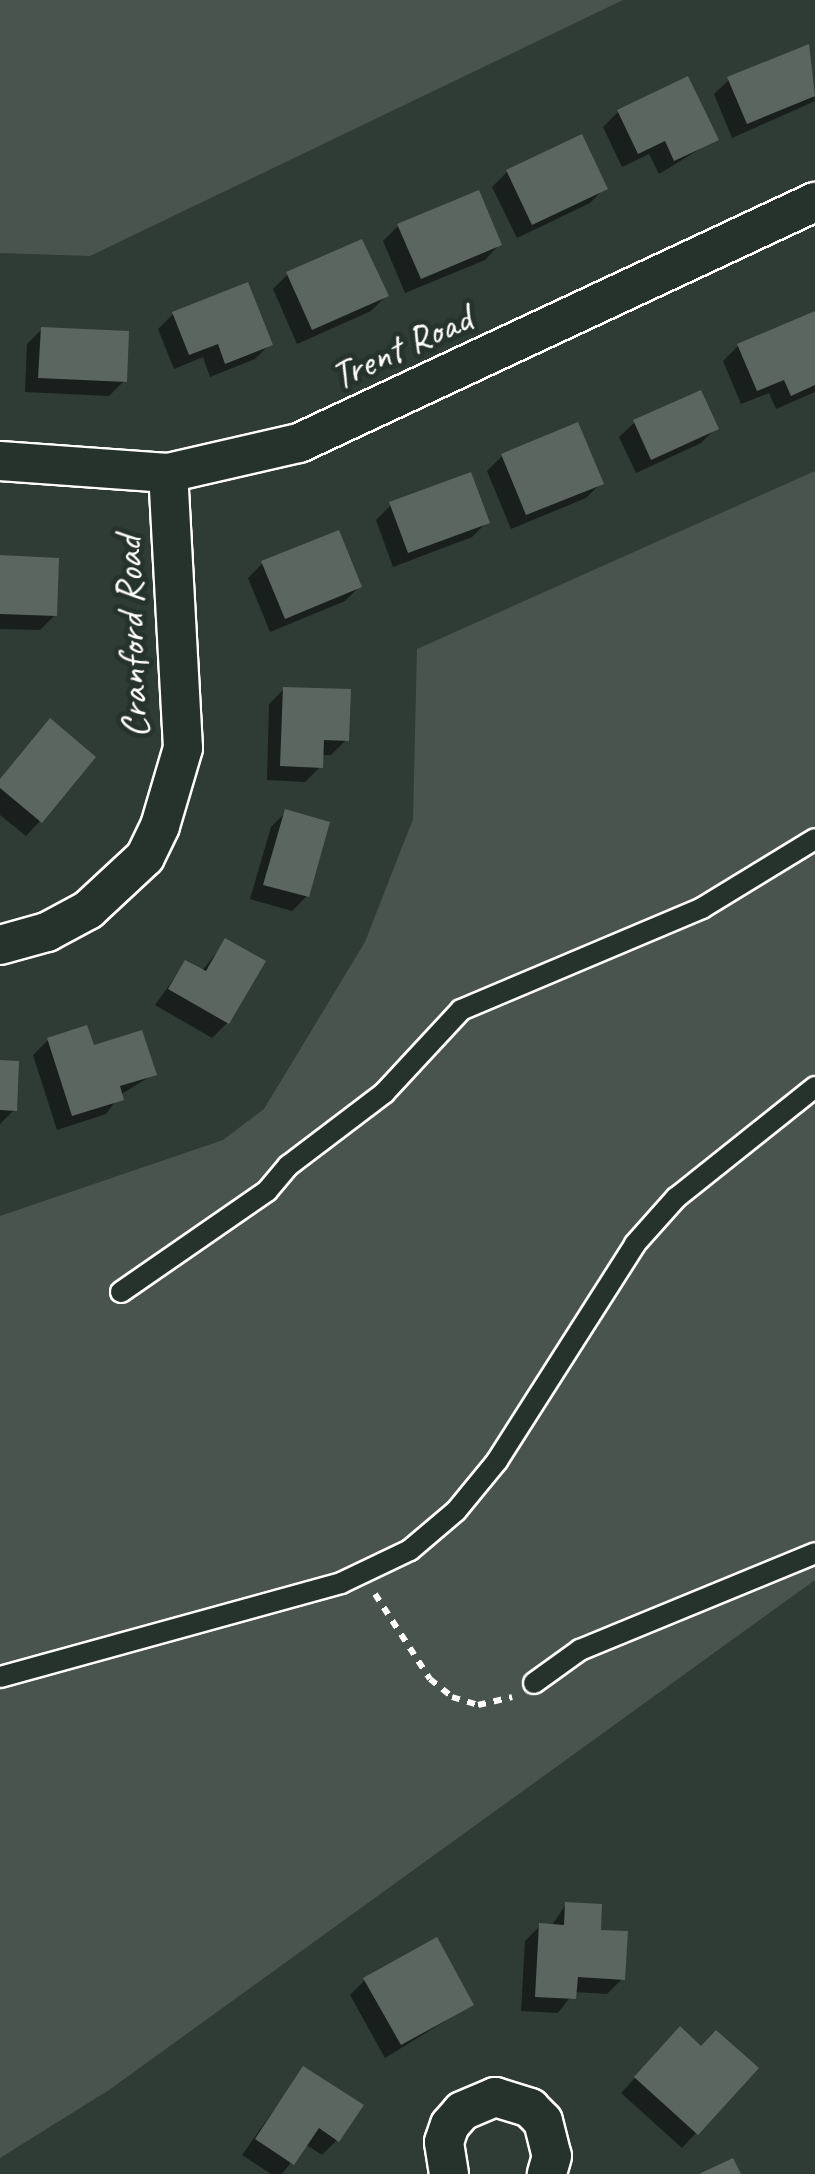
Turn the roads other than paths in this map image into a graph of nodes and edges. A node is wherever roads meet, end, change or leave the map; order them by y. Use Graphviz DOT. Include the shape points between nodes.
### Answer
graph roads {
  1 [pos="815,202"];
  2 [pos="0,461"];
  3 [pos="168,473"];
  4 [pos="815,839"];
  5 [pos="0,945"];
  6 [pos="815,1087"];
  7 [pos="122,1292"];
  8 [pos="815,1553"];
  9 [pos="0,1677"];
  10 [pos="534,1682"];
  11 [pos="448,2174"];
  12 [pos="547,2174"];
  1 -- 3 [label="street, Trent Road" via="343,425 251,458"];
  2 -- 3 [label="street, Trent Road"];
  3 -- 5 [label="street, Cranford Road" via="183,731 160,826 145,857 88,910"];
  4 -- 7 [label="lane" via="702,908 461,1010 384,1093 288,1166 268,1192"];
  6 -- 9 [label="lane" via="676,1198 614,1273 479,1485 431,1534 362,1575"];
  8 -- 10 [label="lane" via="580,1650"];
  11 -- 12 [label="street" via="444,2142 450,2125 462,2110 496,2097 530,2108 543,2121 552,2156"];
}
